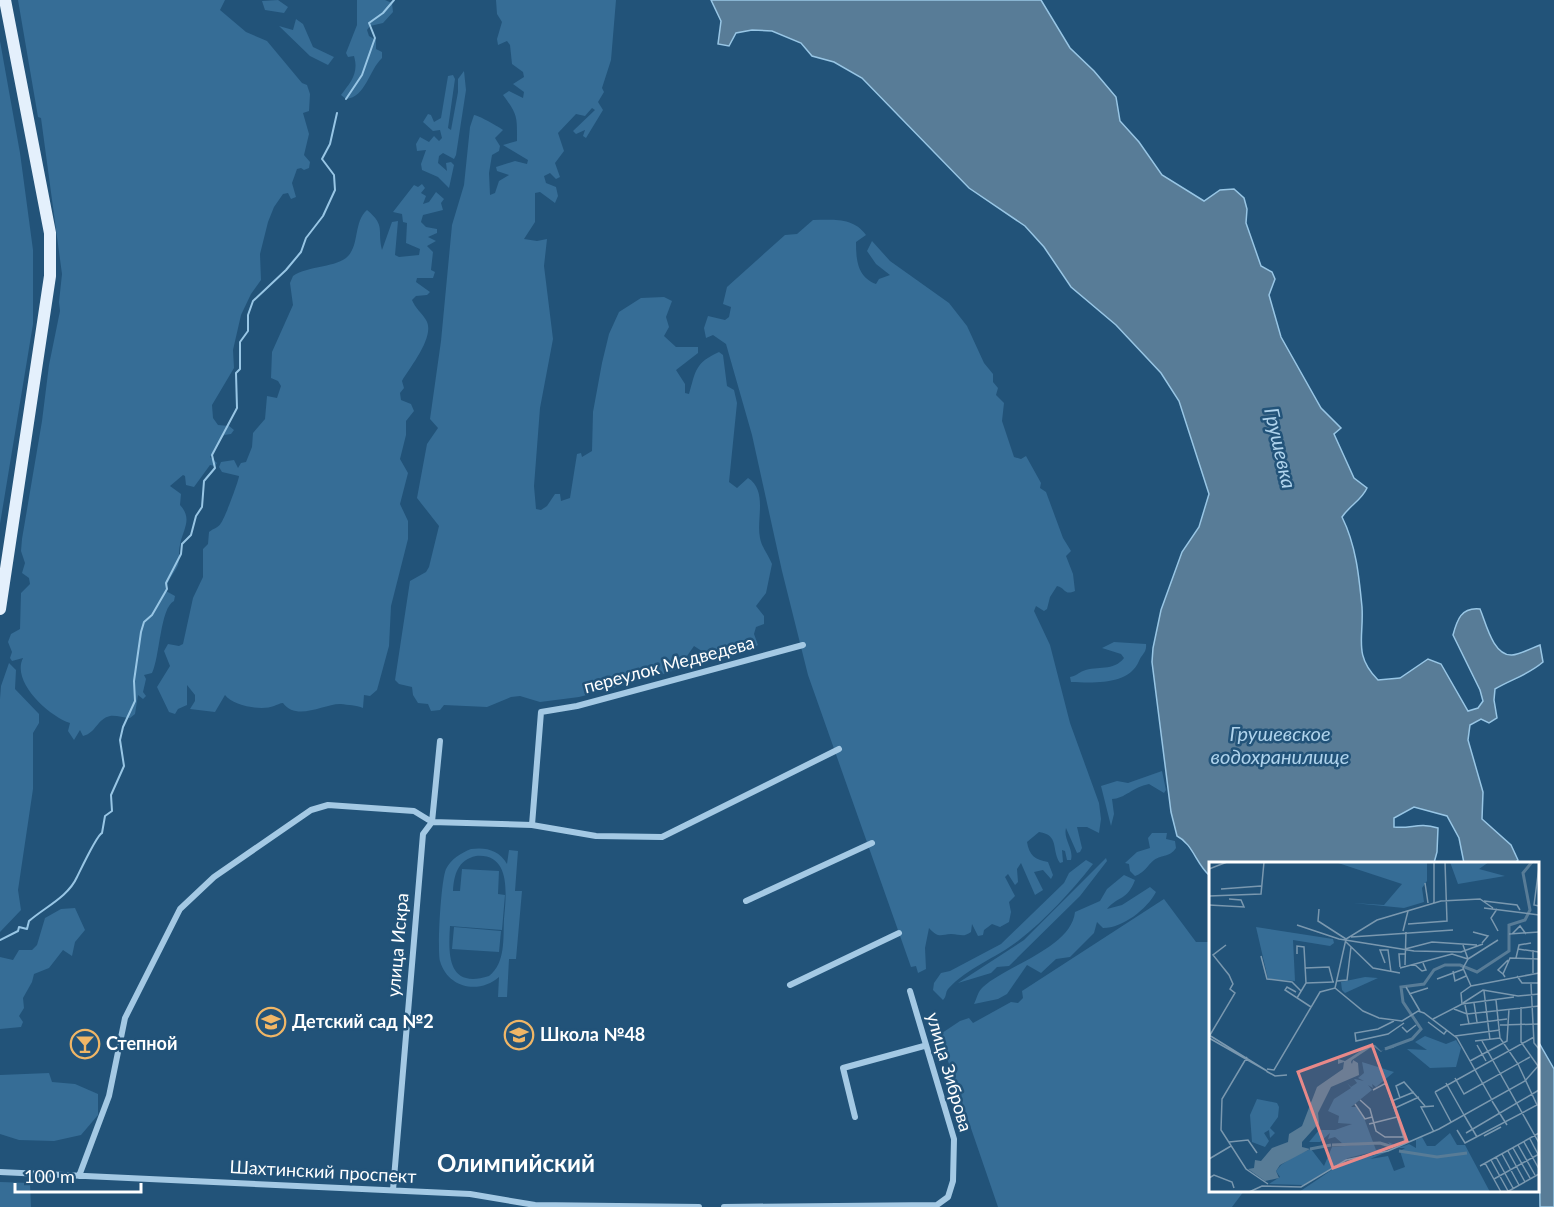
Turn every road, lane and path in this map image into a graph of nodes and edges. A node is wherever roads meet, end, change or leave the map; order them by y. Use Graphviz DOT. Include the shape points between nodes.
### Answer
graph roads {
  1 [pos="4,0"];
  2 [pos="0,609"];
  3 [pos="803,645"];
  4 [pos="440,741"];
  5 [pos="839,749"];
  6 [pos="432,822"];
  7 [pos="532,825"];
  8 [pos="872,843"];
  9 [pos="746,901"];
  10 [pos="899,933"];
  11 [pos="790,986"];
  12 [pos="909,991"];
  13 [pos="924,1046"];
  14 [pos="855,1117"];
  15 [pos="0,1172"];
  16 [pos="79,1176"];
  17 [pos="393,1190"];
  18 [pos="535,1206"];
  19 [pos="650,1206"];
  20 [pos="699,1207"];
  21 [pos="724,1207"];
  1 -- 2 [label="main road" via="50,233 50,276"];
  3 -- 7 [label="street, переулок Медведева" via="577,706 541,712"];
  4 -- 6 [label="street, улица Искра"];
  5 -- 7 [label="street" via="662,837 596,836"];
  6 -- 7 [label="street"];
  6 -- 16 [label="street" via="414,811 328,805 311,810 214,876 180,909 125,1018 109,1096"];
  6 -- 17 [label="street, улица Искра" via="423,834"];
  8 -- 9 [label="street"];
  10 -- 11 [label="street"];
  12 -- 13 [label="street, улица Зиброва"];
  13 -- 14 [label="street" via="843,1068"];
  13 -- 21 [label="street, улица Зиброва" via="954,1138 953,1181 948,1197 937,1205"];
  15 -- 16 [label="street, Шахтинский проспект"];
  16 -- 17 [label="street, Шахтинский проспект"];
  17 -- 18 [label="street, Шахтинский проспект" via="470,1194"];
  18 -- 19 [label="street, Шахтинский проспект"];
  19 -- 20 [label="street, Шахтинский проспект"];
}
